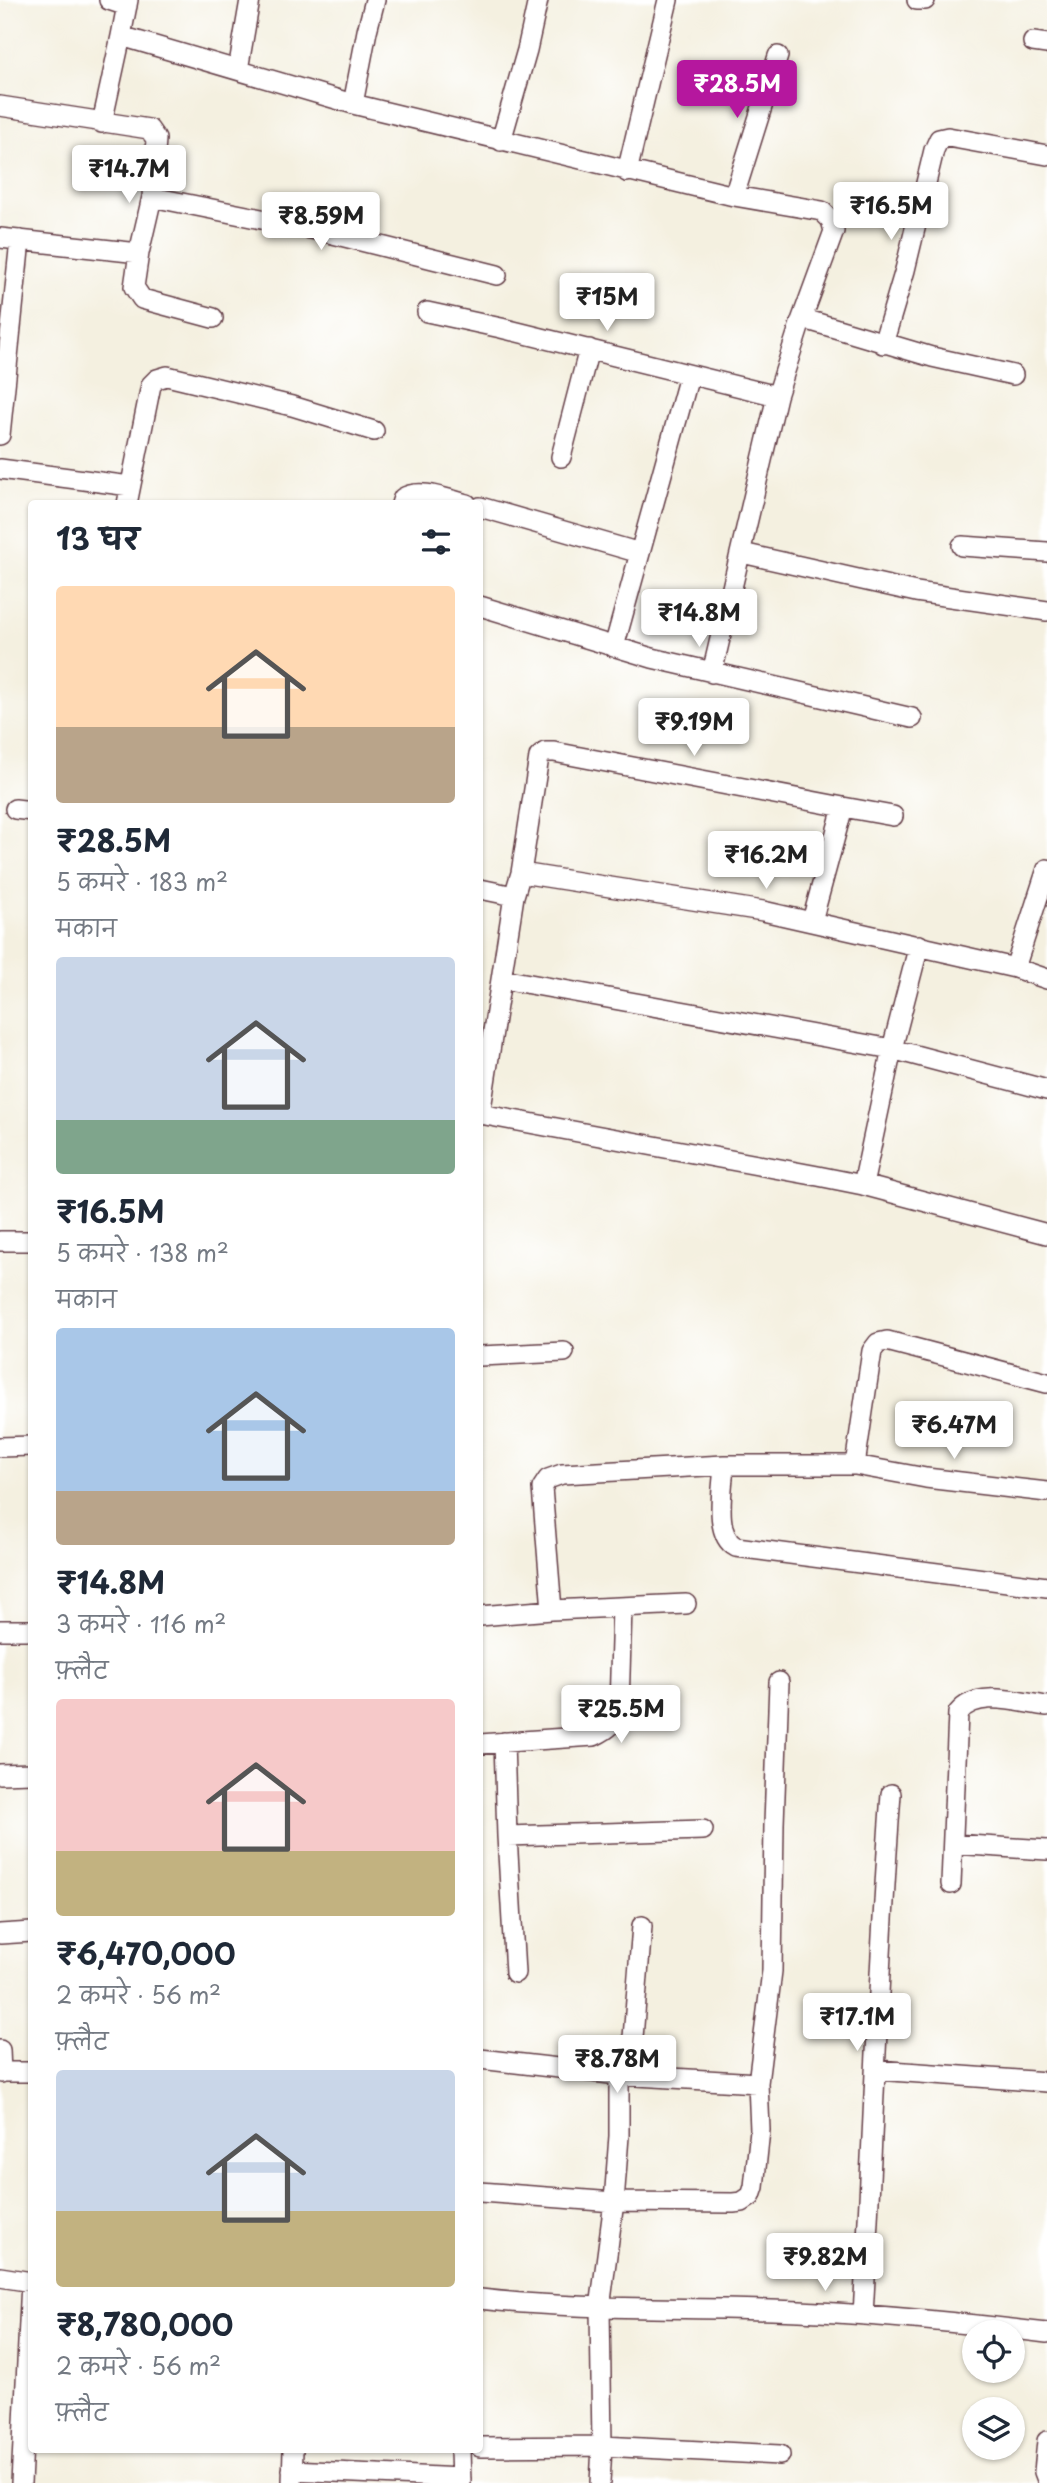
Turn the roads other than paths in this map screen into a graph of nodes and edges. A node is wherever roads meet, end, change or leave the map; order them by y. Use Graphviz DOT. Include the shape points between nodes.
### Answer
graph roads {
  1 [pos="250,0"];
  2 [pos="376,0"];
  3 [pos="538,0"];
  4 [pos="668,0"];
  5 [pos="917,0"];
  6 [pos="925,0"];
  7 [pos="121,2"];
  8 [pos="121,36"];
  9 [pos="778,56"];
  10 [pos="237,70"];
  11 [pos="354,104"];
  12 [pos="0,106"];
  13 [pos="102,122"];
  14 [pos="501,141"];
  15 [pos="1047,155"];
  16 [pos="627,172"];
  17 [pos="152,197"];
  18 [pos="734,197"];
  19 [pos="0,237"];
  20 [pos="20,240"];
  21 [pos="139,253"];
  22 [pos="497,275"];
  23 [pos="427,312"];
  24 [pos="214,318"];
  25 [pos="801,321"];
  26 [pos="883,344"];
  27 [pos="589,349"];
  28 [pos="1013,375"];
  29 [pos="689,376"];
  30 [pos="778,396"];
  31 [pos="374,431"];
  32 [pos="0,435"];
  33 [pos="561,457"];
  34 [pos="0,469"];
  35 [pos="128,495"];
  36 [pos="402,500"];
  37 [pos="451,500"];
  38 [pos="483,508"];
  39 [pos="962,545"];
  40 [pos="1047,552"];
  41 [pos="640,553"];
  42 [pos="742,553"];
  43 [pos="483,607"];
  44 [pos="1047,611"];
  45 [pos="614,647"];
  46 [pos="712,673"];
  47 [pos="912,718"];
  48 [pos="843,807"];
  49 [pos="893,816"];
  50 [pos="1047,869"];
  51 [pos="521,873"];
  52 [pos="483,890"];
  53 [pos="514,896"];
  54 [pos="812,921"];
  55 [pos="919,945"];
  56 [pos="1015,968"];
  57 [pos="502,979"];
  58 [pos="1047,979"];
  59 [pos="892,1048"];
  60 [pos="1047,1090"];
  61 [pos="483,1096"];
  62 [pos="483,1115"];
  63 [pos="863,1185"];
  64 [pos="1047,1234"];
  65 [pos="0,1241"];
  66 [pos="28,1241"];
  67 [pos="564,1352"];
  68 [pos="483,1356"];
  69 [pos="1047,1383"];
  70 [pos="28,1446"];
  71 [pos="0,1447"];
  72 [pos="724,1465"];
  73 [pos="855,1465"];
  74 [pos="1047,1492"];
  75 [pos="1047,1587"];
  76 [pos="686,1604"];
  77 [pos="622,1607"];
  78 [pos="552,1610"];
  79 [pos="483,1616"];
  80 [pos="0,1630"];
  81 [pos="28,1630"];
  82 [pos="779,1682"];
  83 [pos="1047,1706"];
  84 [pos="504,1742"];
  85 [pos="483,1744"];
  86 [pos="28,1773"];
  87 [pos="0,1774"];
  88 [pos="891,1794"];
  89 [pos="703,1830"];
  90 [pos="507,1836"];
  91 [pos="953,1844"];
  92 [pos="1047,1850"];
  93 [pos="951,1884"];
  94 [pos="642,1926"];
  95 [pos="28,1932"];
  96 [pos="0,1934"];
  97 [pos="515,1973"];
  98 [pos="0,2050"];
  99 [pos="483,2059"];
  100 [pos="877,2070"];
  101 [pos="28,2072"];
  102 [pos="1,2073"];
  103 [pos="625,2075"];
  104 [pos="758,2082"];
  105 [pos="1047,2082"];
  106 [pos="483,2192"];
  107 [pos="614,2202"];
  108 [pos="0,2277"];
  109 [pos="28,2282"];
  110 [pos="483,2299"];
  111 [pos="600,2308"];
  112 [pos="863,2315"];
  113 [pos="1047,2333"];
  114 [pos="28,2404"];
  115 [pos="1047,2441"];
  116 [pos="27,2445"];
  117 [pos="602,2446"];
  118 [pos="483,2447"];
  119 [pos="460,2453"];
  120 [pos="780,2455"];
  121 [pos="292,2468"];
  122 [pos="461,2480"];
  123 [pos="1047,2480"];
  124 [pos="21,2483"];
  125 [pos="600,2483"];
  1 -- 10 [label="street"];
  2 -- 11 [label="street"];
  3 -- 14 [label="street"];
  4 -- 16 [label="street"];
  5 -- 6 [label="street"];
  7 -- 8 [label="street"];
  8 -- 10 [label="street"];
  8 -- 13 [label="street"];
  9 -- 18 [label="street"];
  10 -- 11 [label="street"];
  11 -- 14 [label="street"];
  12 -- 13 [label="street"];
  13 -- 17 [label="street" via="149,129 153,134"];
  14 -- 16 [label="street"];
  15 -- 26 [label="street" via="939,139"];
  16 -- 18 [label="street"];
  17 -- 21 [label="street"];
  17 -- 22 [label="street" via="321,231"];
  18 -- 25 [label="street" via="822,211 831,220 834,231"];
  19 -- 20 [label="street"];
  20 -- 21 [label="street"];
  20 -- 32 [label="street"];
  21 -- 24 [label="street" via="134,287 142,299"];
  23 -- 27 [label="street"];
  25 -- 26 [label="street"];
  25 -- 30 [label="street"];
  26 -- 28 [label="street"];
  27 -- 29 [label="street"];
  27 -- 33 [label="street"];
  29 -- 30 [label="street"];
  29 -- 41 [label="street"];
  30 -- 42 [label="street"];
  31 -- 35 [label="street" via="167,376 151,385"];
  34 -- 35 [label="street"];
  36 -- 37 [label="street" via="415,494"];
  38 -- 41 [label="street"];
  39 -- 40 [label="street"];
  41 -- 45 [label="street"];
  42 -- 44 [label="street" via="916,592"];
  42 -- 46 [label="street"];
  43 -- 45 [label="street"];
  45 -- 46 [label="street"];
  46 -- 47 [label="street"];
  48 -- 49 [label="street"];
  48 -- 51 [label="street" via="545,752 539,757"];
  48 -- 54 [label="street"];
  50 -- 56 [label="street"];
  51 -- 53 [label="street"];
  51 -- 54 [label="street"];
  52 -- 53 [label="street"];
  53 -- 57 [label="street"];
  54 -- 55 [label="street"];
  55 -- 56 [label="street"];
  55 -- 59 [label="street"];
  56 -- 58 [label="street"];
  57 -- 59 [label="street"];
  57 -- 61 [label="street"];
  59 -- 60 [label="street"];
  59 -- 63 [label="street"];
  62 -- 63 [label="street"];
  63 -- 64 [label="street"];
  65 -- 66 [label="street"];
  67 -- 68 [label="street"];
  69 -- 73 [label="street" via="887,1341 878,1343 872,1351"];
  70 -- 71 [label="street"];
  72 -- 73 [label="street"];
  72 -- 75 [label="street" via="722,1525 729,1543 736,1547"];
  72 -- 78 [label="street" via="562,1474 548,1479 542,1488"];
  73 -- 74 [label="street"];
  76 -- 77 [label="street"];
  77 -- 78 [label="street"];
  77 -- 84 [label="street" via="617,1720 594,1736"];
  78 -- 79 [label="street"];
  80 -- 81 [label="street"];
  82 -- 104 [label="street" via="772,1971"];
  83 -- 91 [label="street" via="985,1698 964,1705 958,1713"];
  84 -- 85 [label="street"];
  84 -- 90 [label="street"];
  86 -- 87 [label="street"];
  88 -- 100 [label="street"];
  89 -- 90 [label="street"];
  90 -- 97 [label="street"];
  91 -- 92 [label="street"];
  91 -- 93 [label="street"];
  94 -- 103 [label="street"];
  95 -- 96 [label="street"];
  98 -- 102 [label="street"];
  99 -- 103 [label="street"];
  100 -- 105 [label="street"];
  100 -- 112 [label="street"];
  101 -- 102 [label="street"];
  103 -- 104 [label="street"];
  103 -- 107 [label="street"];
  104 -- 107 [label="street" via="760,2130 751,2196 733,2203"];
  106 -- 107 [label="street"];
  107 -- 111 [label="street"];
  108 -- 109 [label="street"];
  110 -- 111 [label="street"];
  111 -- 112 [label="street"];
  111 -- 117 [label="street"];
  112 -- 113 [label="street"];
  114 -- 116 [label="street"];
  115 -- 123 [label="street"];
  116 -- 124 [label="street"];
  117 -- 118 [label="street"];
  117 -- 120 [label="street"];
  117 -- 125 [label="street"];
  119 -- 122 [label="street"];
  121 -- 122 [label="street"];
}
